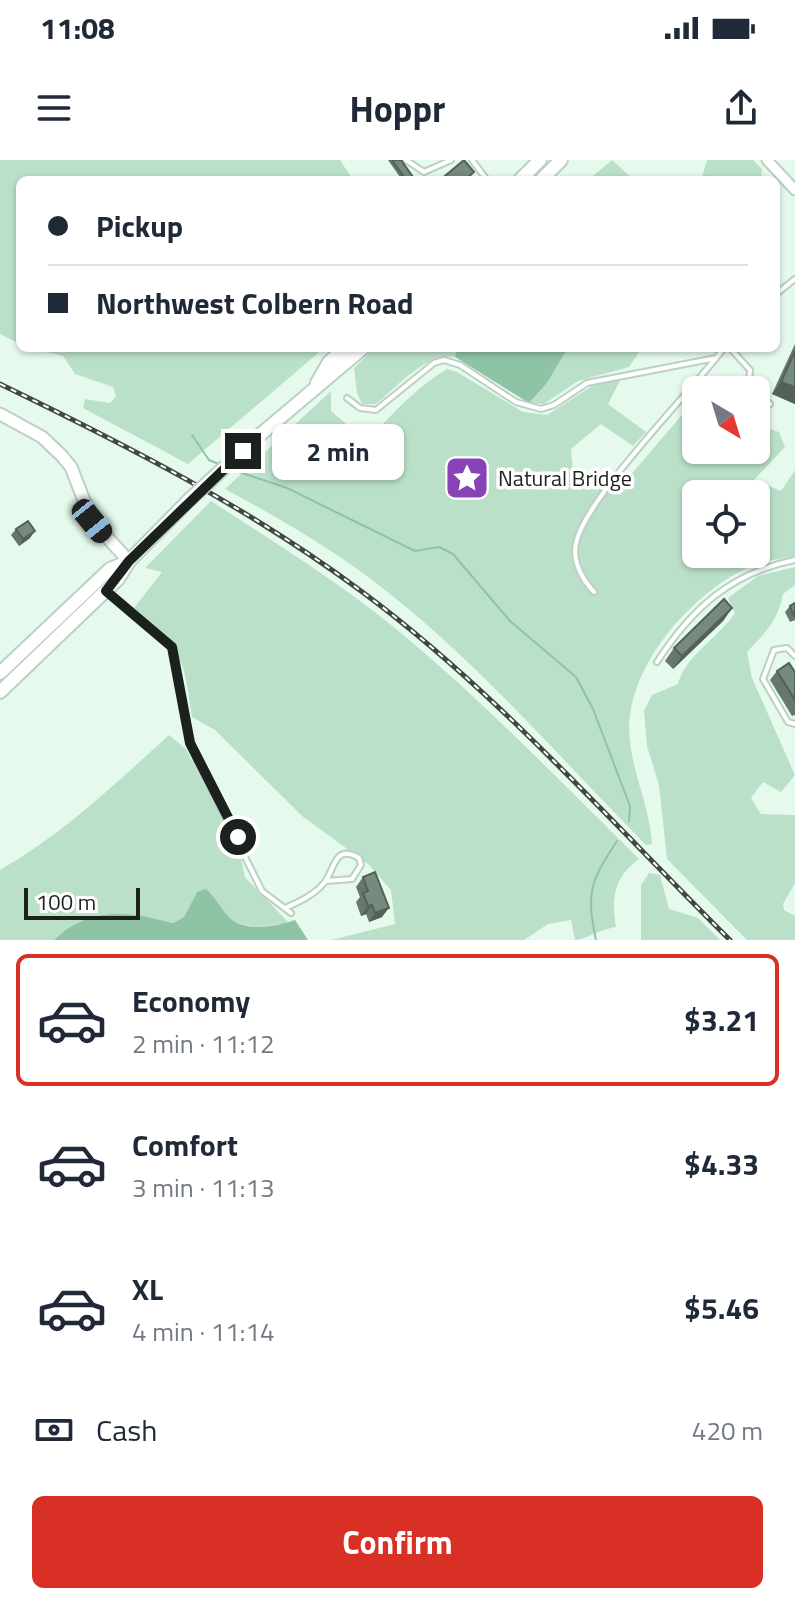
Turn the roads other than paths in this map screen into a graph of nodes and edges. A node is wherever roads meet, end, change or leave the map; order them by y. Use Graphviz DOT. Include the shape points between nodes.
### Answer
graph roads {
  1 [pos="406,160"];
  2 [pos="451,160"];
  3 [pos="540,160"];
  4 [pos="561,160"];
  5 [pos="767,160"];
  6 [pos="524,176"];
  7 [pos="545,176"];
  8 [pos="795,190"];
  9 [pos="340,352"];
  10 [pos="359,352"];
  11 [pos="723,352"];
  12 [pos="731,352"];
  13 [pos="716,358"];
  14 [pos="750,376"];
  15 [pos="315,386"];
  16 [pos="347,398"];
  17 [pos="0,414"];
  18 [pos="795,560"];
  19 [pos="129,561"];
  20 [pos="106,591"];
  21 [pos="594,592"];
  22 [pos="795,656"];
  23 [pos="657,662"];
  24 [pos="0,673"];
  25 [pos="0,692"];
  26 [pos="795,724"];
  27 [pos="326,881"];
  28 [pos="285,908"];
  29 [pos="291,913"];
  1 -- 2 [label="lane" via="424,172"];
  3 -- 6 [label="main road"];
  4 -- 7 [label="main road"];
  5 -- 8 [label="street"];
  9 -- 15 [label="main road"];
  10 -- 15 [label="main road"];
  11 -- 13 [label="lane"];
  12 -- 14 [label="lane" via="750,370"];
  13 -- 16 [label="lane" via="587,383 541,409 516,402 451,361 434,363 376,410 360,408"];
  13 -- 21 [label="lane" via="610,485 583,526 575,561"];
  15 -- 19 [label="main road, bridge"];
  17 -- 19 [label="street" via="42,437 61,455 92,521"];
  18 -- 23 [label="lane" via="751,571 708,601"];
  19 -- 20 [label="main road"];
  19 -- 24 [label="main road" via="110,569"];
  20 -- 25 [label="main road"];
  20 -- 28 [label="lane" via="172,647 197,761 262,891"];
  22 -- 26 [label="lane" via="787,648 774,650 763,679 788,722"];
  27 -- 27 [label="lane" via="341,854 359,858 361,865 352,879"];
  27 -- 28 [label="lane"];
  28 -- 29 [label="lane"];
}
